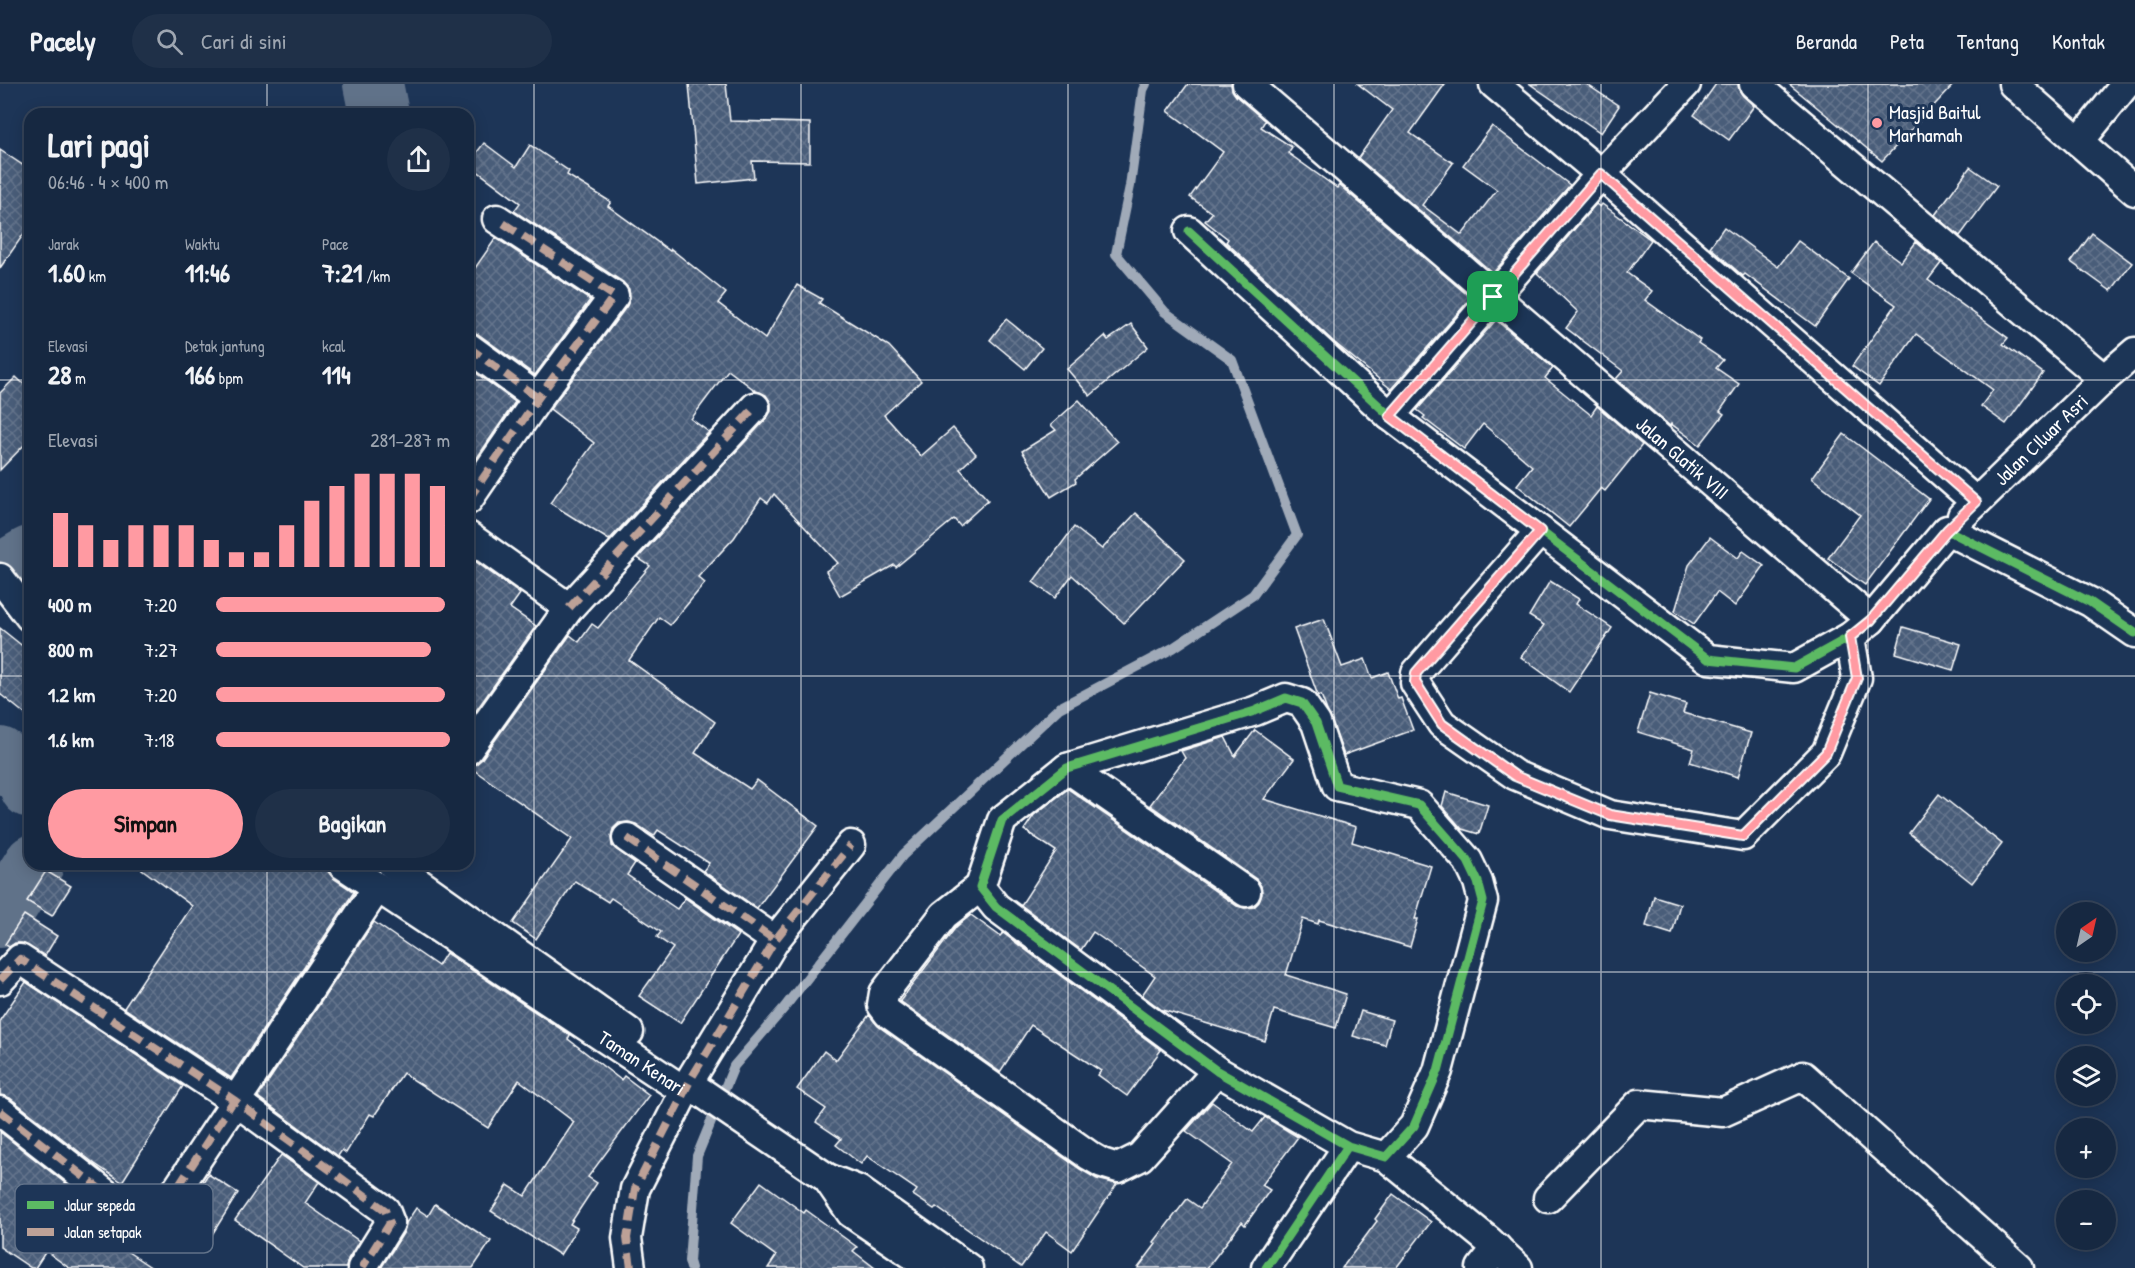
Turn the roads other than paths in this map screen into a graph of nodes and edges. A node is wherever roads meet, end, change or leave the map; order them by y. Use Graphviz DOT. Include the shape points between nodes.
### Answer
graph roads {
  1 [pos="1247,84"];
  2 [pos="1494,84"];
  3 [pos="1686,84"];
  4 [pos="1754,84"];
  5 [pos="2013,84"];
  6 [pos="2126,84"];
  7 [pos="2079,142"];
  8 [pos="1601,174"];
  9 [pos="2135,191"];
  10 [pos="497,219"];
  11 [pos="1189,231"];
  12 [pos="1493,297"];
  13 [pos="474,351"];
  14 [pos="2135,352"];
  15 [pos="2104,379"];
  16 [pos="538,398"];
  17 [pos="755,407"];
  18 [pos="1390,416"];
  19 [pos="474,491"];
  20 [pos="1976,502"];
  21 [pos="1947,530"];
  22 [pos="1540,531"];
  23 [pos="474,540"];
  24 [pos="569,608"];
  25 [pos="1861,629"];
  26 [pos="2135,633"];
  27 [pos="474,742"];
  28 [pos="1067,768"];
  29 [pos="627,838"];
  30 [pos="851,845"];
  31 [pos="351,870"];
  32 [pos="401,870"];
  33 [pos="980,886"];
  34 [pos="377,888"];
  35 [pos="1246,892"];
  36 [pos="775,940"];
  37 [pos="0,980"];
  38 [pos="1217,1071"];
  39 [pos="695,1088"];
  40 [pos="234,1100"];
  41 [pos="0,1111"];
  42 [pos="1348,1146"];
  43 [pos="1386,1157"];
  44 [pos="827,1178"];
  45 [pos="93,1184"];
  46 [pos="180,1184"];
  47 [pos="1548,1198"];
  48 [pos="1489,1258"];
  49 [pos="362,1268"];
  50 [pos="631,1268"];
  51 [pos="932,1268"];
  52 [pos="968,1268"];
  53 [pos="1266,1268"];
  54 [pos="1518,1268"];
  55 [pos="2019,1268"];
  1 -- 12 [label="street, Jalan Glatik VIII"];
  2 -- 8 [label="street"];
  3 -- 8 [label="street"];
  4 -- 15 [label="street"];
  5 -- 7 [label="street"];
  6 -- 7 [label="street"];
  7 -- 9 [label="street"];
  8 -- 12 [label="street"];
  8 -- 20 [label="street"];
  10 -- 16 [label="street" via="614,296"];
  11 -- 18 [label="street"];
  12 -- 18 [label="street"];
  12 -- 25 [label="street, Jalan Glatik VIII"];
  13 -- 16 [label="street"];
  14 -- 15 [label="street, Jalan CIluar Asri"];
  15 -- 20 [label="street, Jalan CIluar Asri"];
  16 -- 19 [label="street"];
  17 -- 24 [label="street"];
  18 -- 22 [label="street"];
  20 -- 21 [label="street, Jalan CIluar Asri"];
  21 -- 25 [label="street, Jalan CIluar Asri"];
  21 -- 26 [label="street" via="2090,602"];
  22 -- 25 [label="street" via="1708,659 1794,668"];
  22 -- 25 [label="street" via="1416,673 1415,682 1442,724 1515,776 1610,815 1743,836 1826,753 1857,678"];
  23 -- 24 [label="street"];
  24 -- 27 [label="street"];
  28 -- 33 [label="street" via="1002,820"];
  28 -- 35 [label="street"];
  28 -- 43 [label="street" via="1286,698 1302,703 1316,723 1337,786 1419,805 1468,861 1483,901 1438,1071 1414,1126"];
  29 -- 36 [label="street"];
  30 -- 36 [label="street"];
  31 -- 34 [label="street, Taman Kenari"];
  32 -- 39 [label="street"];
  33 -- 38 [label="street" via="996,907"];
  33 -- 38 [label="street" via="944,915 884,993 882,1005 888,1012 1090,1156 1118,1168 1140,1157"];
  34 -- 39 [label="street, Taman Kenari"];
  34 -- 40 [label="street"];
  36 -- 39 [label="street"];
  37 -- 40 [label="street" via="20,959"];
  38 -- 42 [label="street"];
  39 -- 44 [label="street, Taman Kenari"];
  39 -- 50 [label="street" via="635,1189 627,1238"];
  40 -- 46 [label="street"];
  40 -- 49 [label="street" via="387,1213 390,1223"];
  41 -- 45 [label="street"];
  42 -- 43 [label="street"];
  42 -- 53 [label="street"];
  43 -- 48 [label="street"];
  44 -- 51 [label="street, Taman Kenari" via="851,1213"];
  44 -- 52 [label="street" via="858,1190"];
  47 -- 55 [label="street" via="1639,1104 1723,1112 1803,1076"];
  48 -- 54 [label="street"];
}
